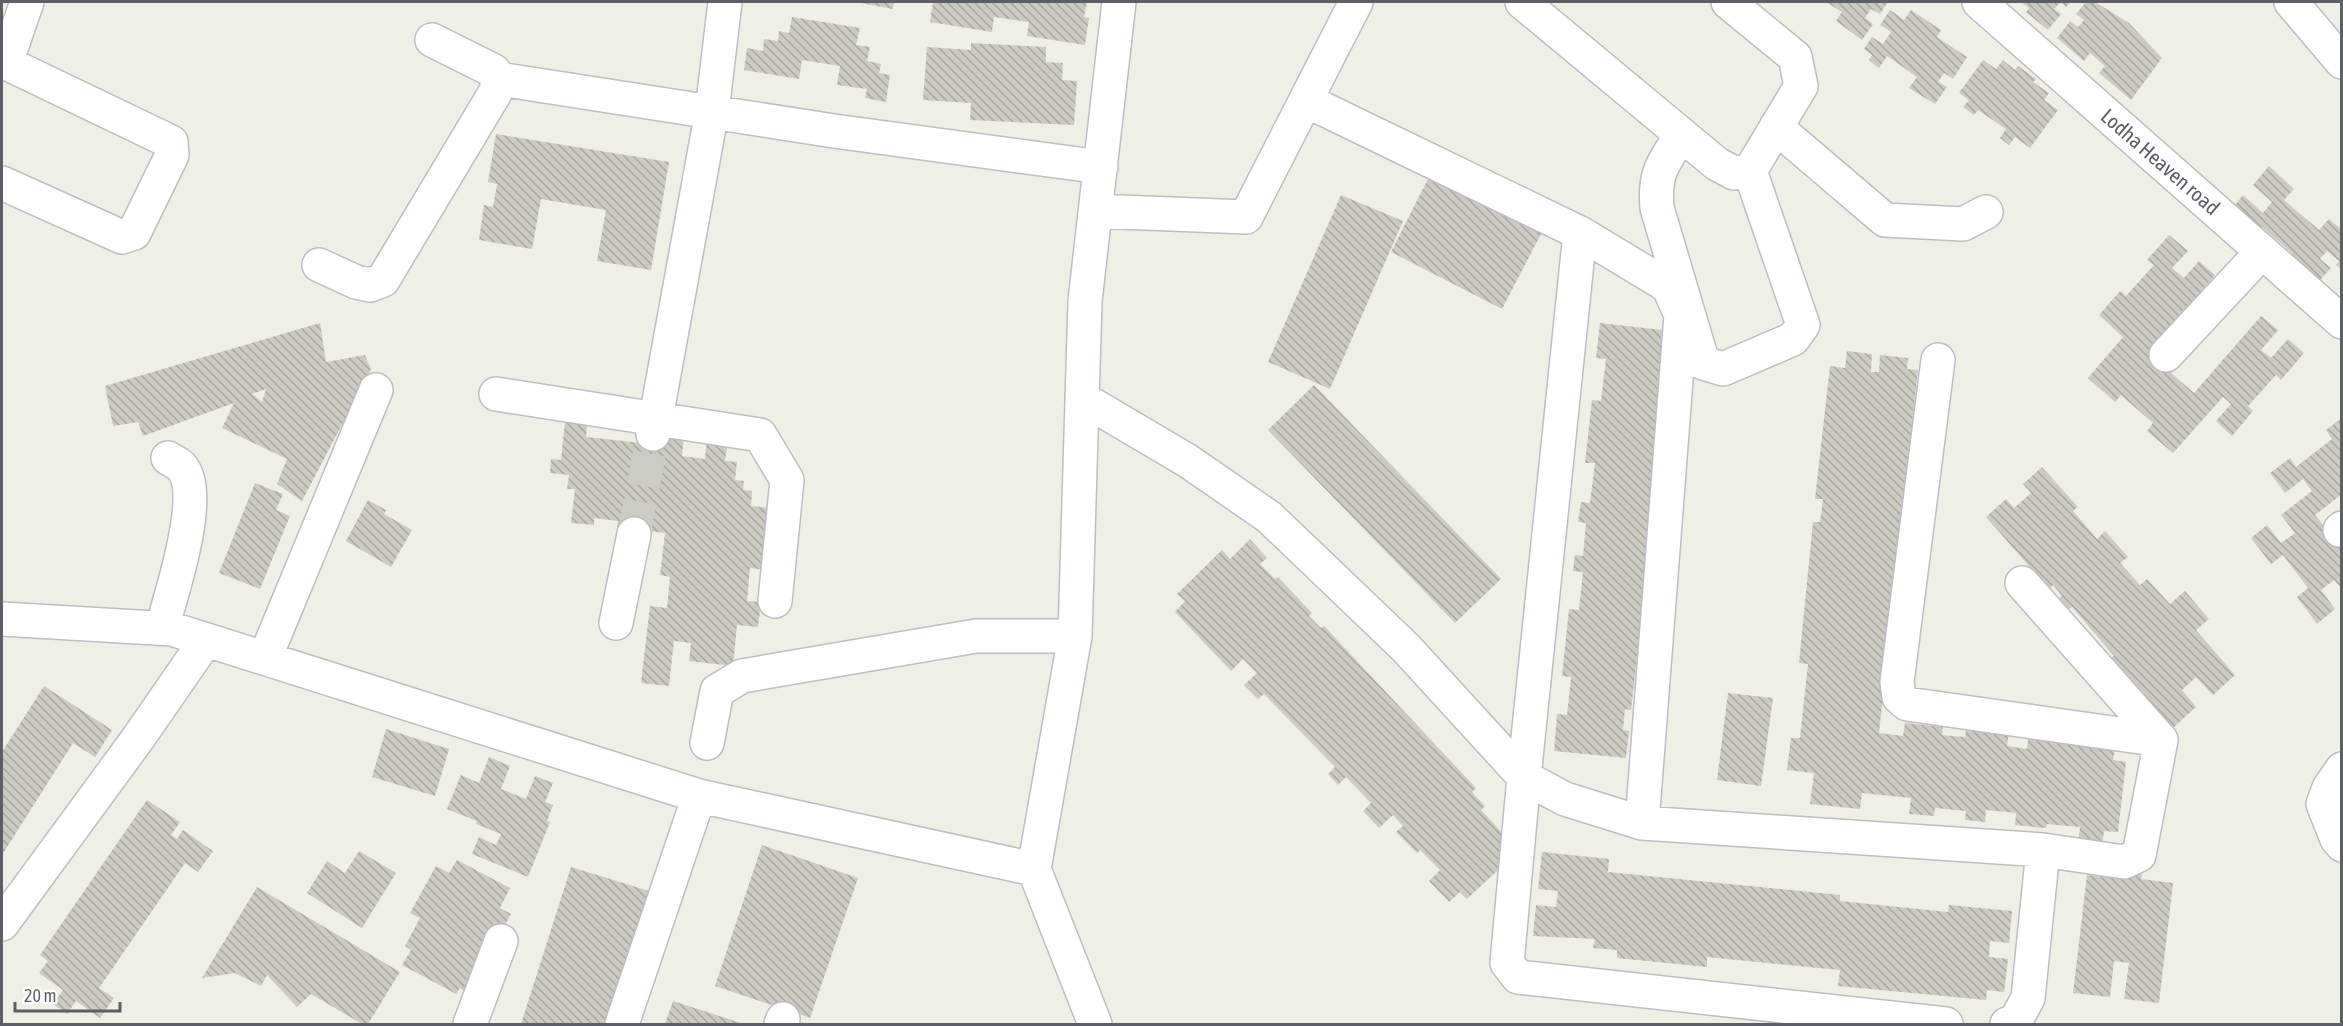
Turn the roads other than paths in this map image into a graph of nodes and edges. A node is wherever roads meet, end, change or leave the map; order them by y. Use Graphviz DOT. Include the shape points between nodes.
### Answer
graph roads {
  1 [pos="27,2"];
  2 [pos="725,2"];
  3 [pos="1119,2"];
  4 [pos="1356,2"];
  5 [pos="1522,2"];
  6 [pos="1728,2"];
  7 [pos="1979,2"];
  8 [pos="2291,2"];
  9 [pos="432,40"];
  10 [pos="4,62"];
  11 [pos="2342,62"];
  12 [pos="499,79"];
  13 [pos="1307,101"];
  14 [pos="712,111"];
  15 [pos="1776,127"];
  16 [pos="1681,135"];
  17 [pos="1101,167"];
  18 [pos="1750,171"];
  19 [pos="2,183"];
  20 [pos="1096,211"];
  21 [pos="1986,212"];
  22 [pos="1580,233"];
  23 [pos="2262,252"];
  24 [pos="320,265"];
  25 [pos="2342,322"];
  26 [pos="2166,355"];
  27 [pos="1938,360"];
  28 [pos="376,390"];
  29 [pos="496,394"];
  30 [pos="1083,399"];
  31 [pos="655,426"];
  32 [pos="168,458"];
  33 [pos="634,534"];
  34 [pos="2022,583"];
  35 [pos="775,601"];
  36 [pos="2,619"];
  37 [pos="616,623"];
  38 [pos="162,628"];
  39 [pos="1075,636"];
  40 [pos="206,640"];
  41 [pos="265,658"];
  42 [pos="2161,740"];
  43 [pos="707,743"];
  44 [pos="2342,769"];
  45 [pos="1524,777"];
  46 [pos="699,796"];
  47 [pos="1642,823"];
  48 [pos="2342,845"];
  49 [pos="2043,850"];
  50 [pos="1034,869"];
  51 [pos="2,924"];
  52 [pos="501,941"];
  53 [pos="470,1024"];
  54 [pos="622,1024"];
  55 [pos="1095,1024"];
  56 [pos="1946,1024"];
  57 [pos="2007,1024"];
  1 -- 10 [label="street"];
  2 -- 14 [label="street"];
  3 -- 17 [label="street"];
  4 -- 13 [label="street"];
  5 -- 16 [label="street"];
  6 -- 15 [label="street" via="1795,57 1801,86"];
  7 -- 23 [label="street, Lodha Heaven road"];
  8 -- 11 [label="street"];
  9 -- 12 [label="street" via="494,71"];
  10 -- 19 [label="street" via="171,142 172,155 134,233 122,237"];
  12 -- 14 [label="street"];
  12 -- 24 [label="street" via="495,93 383,280 370,285 356,282"];
  13 -- 20 [label="street" via="1246,217"];
  13 -- 22 [label="street"];
  14 -- 17 [label="street"];
  14 -- 31 [label="street"];
  15 -- 18 [label="street"];
  15 -- 21 [label="street" via="1885,220 1962,224"];
  16 -- 18 [label="street" via="1717,165 1734,173"];
  16 -- 18 [label="street" via="1659,171 1655,186 1657,208 1703,363 1723,369 1793,339 1803,325"];
  17 -- 20 [label="street"];
  20 -- 30 [label="street" via="1085,301"];
  22 -- 45 [label="street"];
  22 -- 47 [label="street" via="1668,286 1681,315"];
  23 -- 25 [label="street, Lodha Heaven road"];
  23 -- 26 [label="street"];
  27 -- 42 [label="street" via="1897,682 1899,697 1907,704"];
  28 -- 41 [label="street"];
  29 -- 31 [label="street"];
  30 -- 39 [label="street"];
  30 -- 45 [label="street" via="1188,461 1269,517 1406,648"];
  31 -- 35 [label="street" via="760,435 778,461 787,480"];
  32 -- 38 [label="street" via="183,469 190,491 189,523"];
  33 -- 37 [label="street"];
  34 -- 42 [label="street"];
  36 -- 38 [label="street"];
  38 -- 40 [label="street"];
  39 -- 43 [label="street" via="976,636 742,676 717,691"];
  39 -- 50 [label="street"];
  40 -- 41 [label="street"];
  40 -- 51 [label="street"];
  41 -- 46 [label="street"];
  42 -- 49 [label="street" via="2139,855 2124,862"];
  44 -- 48 [label="street" via="2323,804"];
  45 -- 47 [label="street" via="1565,799"];
  45 -- 56 [label="street" via="1507,963 1518,977"];
  46 -- 50 [label="street"];
  46 -- 54 [label="street"];
  47 -- 49 [label="street"];
  49 -- 57 [label="street" via="2028,998 2015,1022"];
  50 -- 55 [label="street"];
  52 -- 53 [label="street"];
}
